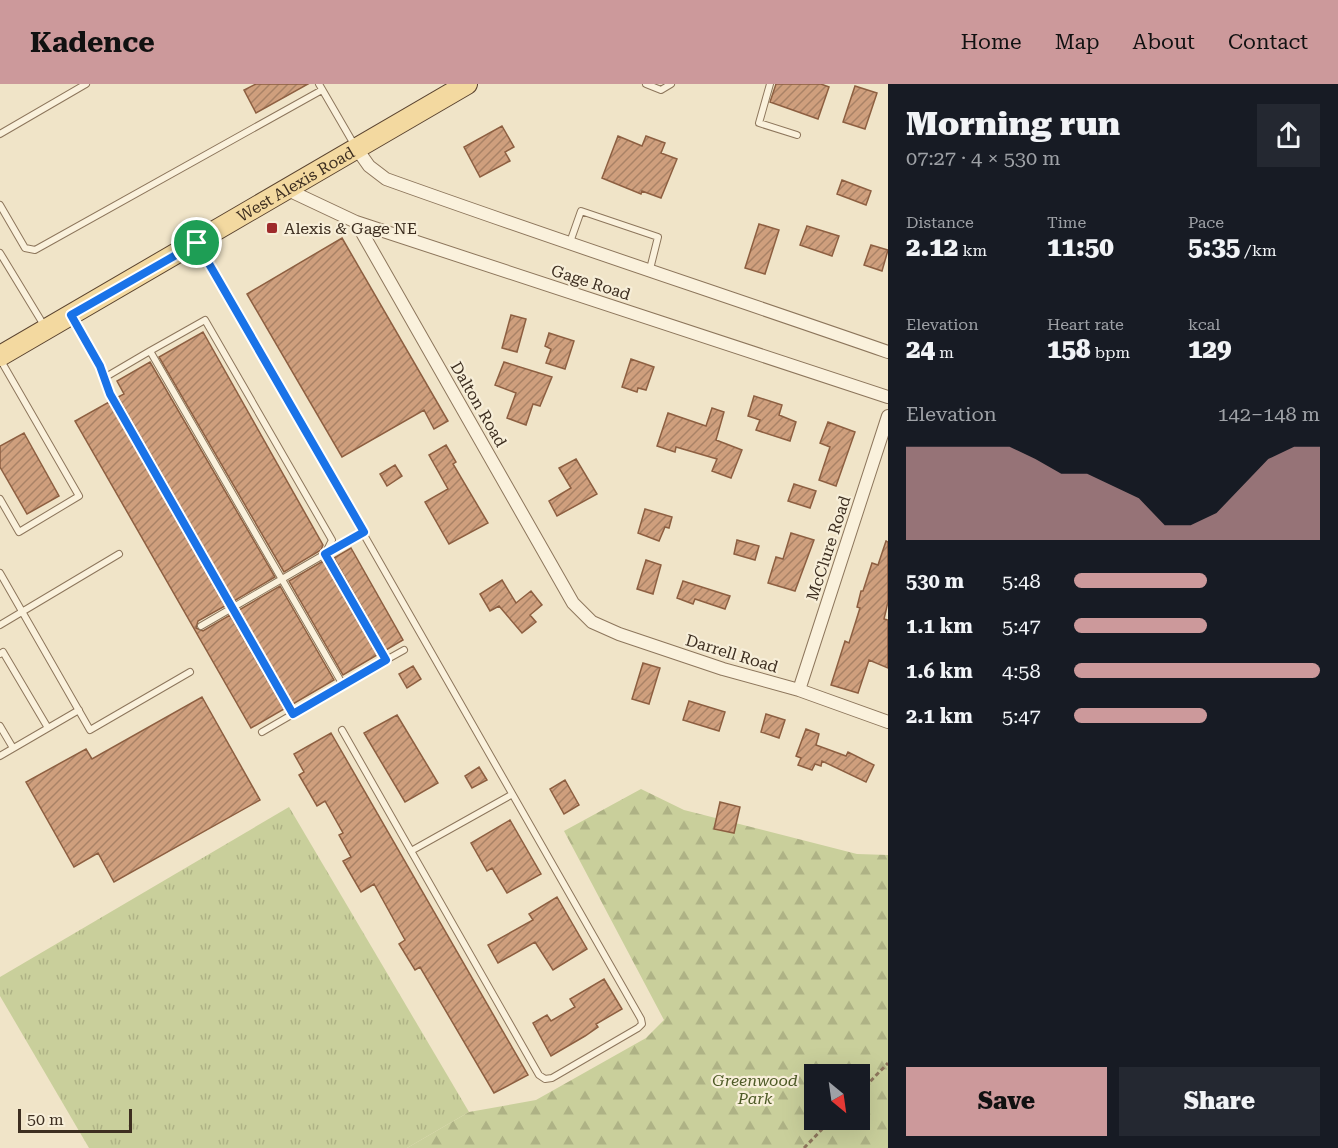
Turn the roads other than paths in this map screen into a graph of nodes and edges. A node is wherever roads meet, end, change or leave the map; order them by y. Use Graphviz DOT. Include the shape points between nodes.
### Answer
graph roads {
  1 [pos="86,84"];
  2 [pos="467,84"];
  3 [pos="646,84"];
  4 [pos="671,84"];
  5 [pos="770,84"];
  6 [pos="320,87"];
  7 [pos="0,134"];
  8 [pos="797,135"];
  9 [pos="357,149"];
  10 [pos="288,190"];
  11 [pos="0,205"];
  12 [pos="356,222"];
  13 [pos="197,243"];
  14 [pos="569,245"];
  15 [pos="0,253"];
  16 [pos="650,269"];
  17 [pos="71,315"];
  18 [pos="46,330"];
  19 [pos="150,351"];
  20 [pos="888,352"];
  21 [pos="0,357"];
  22 [pos="104,378"];
  23 [pos="888,397"];
  24 [pos="888,417"];
  25 [pos="0,499"];
  26 [pos="364,532"];
  27 [pos="119,554"];
  28 [pos="325,554"];
  29 [pos="0,573"];
  30 [pos="282,579"];
  31 [pos="573,603"];
  32 [pos="232,608"];
  33 [pos="22,612"];
  34 [pos="0,625"];
  35 [pos="201,626"];
  36 [pos="404,650"];
  37 [pos="0,654"];
  38 [pos="386,660"];
  39 [pos="190,672"];
  40 [pos="343,685"];
  41 [pos="799,690"];
  42 [pos="79,710"];
  43 [pos="293,714"];
  44 [pos="888,722"];
  45 [pos="0,726"];
  46 [pos="48,728"];
  47 [pos="342,730"];
  48 [pos="262,732"];
  49 [pos="13,748"];
  50 [pos="0,756"];
  51 [pos="512,795"];
  52 [pos="411,851"];
  1 -- 7 [label="lane"];
  2 -- 9 [label="main road, West Alexis Road"];
  3 -- 4 [label="lane" via="661,90"];
  5 -- 8 [label="lane" via="759,123"];
  6 -- 9 [label="lane"];
  6 -- 11 [label="lane" via="35,250 25,248"];
  9 -- 10 [label="main road, West Alexis Road"];
  9 -- 14 [label="street, Gage Road" via="369,166 386,179"];
  10 -- 12 [label="street, Gage Road"];
  10 -- 13 [label="main road, West Alexis Road"];
  12 -- 23 [label="street, Gage Road"];
  12 -- 31 [label="street, Dalton Road"];
  13 -- 17 [label="main road, West Alexis Road"];
  13 -- 26 [label="lane"];
  14 -- 16 [label="street, Gage Road"];
  14 -- 16 [label="lane" via="581,211 658,237"];
  15 -- 18 [label="lane"];
  16 -- 20 [label="street, Gage Road"];
  17 -- 18 [label="main road, West Alexis Road"];
  17 -- 22 [label="lane"];
  18 -- 21 [label="main road, West Alexis Road"];
  19 -- 22 [label="lane"];
  19 -- 28 [label="lane" via="205,320 332,540"];
  19 -- 30 [label="lane"];
  21 -- 25 [label="lane" via="79,496 19,532"];
  22 -- 32 [label="lane"];
  24 -- 41 [label="street, McClure Road"];
  26 -- 28 [label="lane"];
  26 -- 51 [label="lane"];
  27 -- 33 [label="lane"];
  28 -- 30 [label="lane"];
  28 -- 38 [label="lane"];
  29 -- 33 [label="lane"];
  30 -- 32 [label="lane"];
  30 -- 40 [label="lane"];
  31 -- 41 [label="street, Darrell Road" via="592,622 619,634"];
  32 -- 35 [label="lane"];
  32 -- 43 [label="lane"];
  33 -- 34 [label="lane"];
  33 -- 42 [label="lane"];
  36 -- 38 [label="lane"];
  37 -- 46 [label="lane" via="3,652"];
  38 -- 40 [label="lane"];
  39 -- 42 [label="lane" via="90,730"];
  40 -- 43 [label="lane"];
  41 -- 44 [label="street, Darrell Road"];
  42 -- 46 [label="lane"];
  43 -- 48 [label="lane"];
  45 -- 49 [label="lane"];
  46 -- 49 [label="lane"];
  47 -- 52 [label="lane"];
  49 -- 50 [label="lane"];
  51 -- 52 [label="lane"];
  51 -- 52 [label="lane" via="642,1024 552,1078 539,1075"];
}
